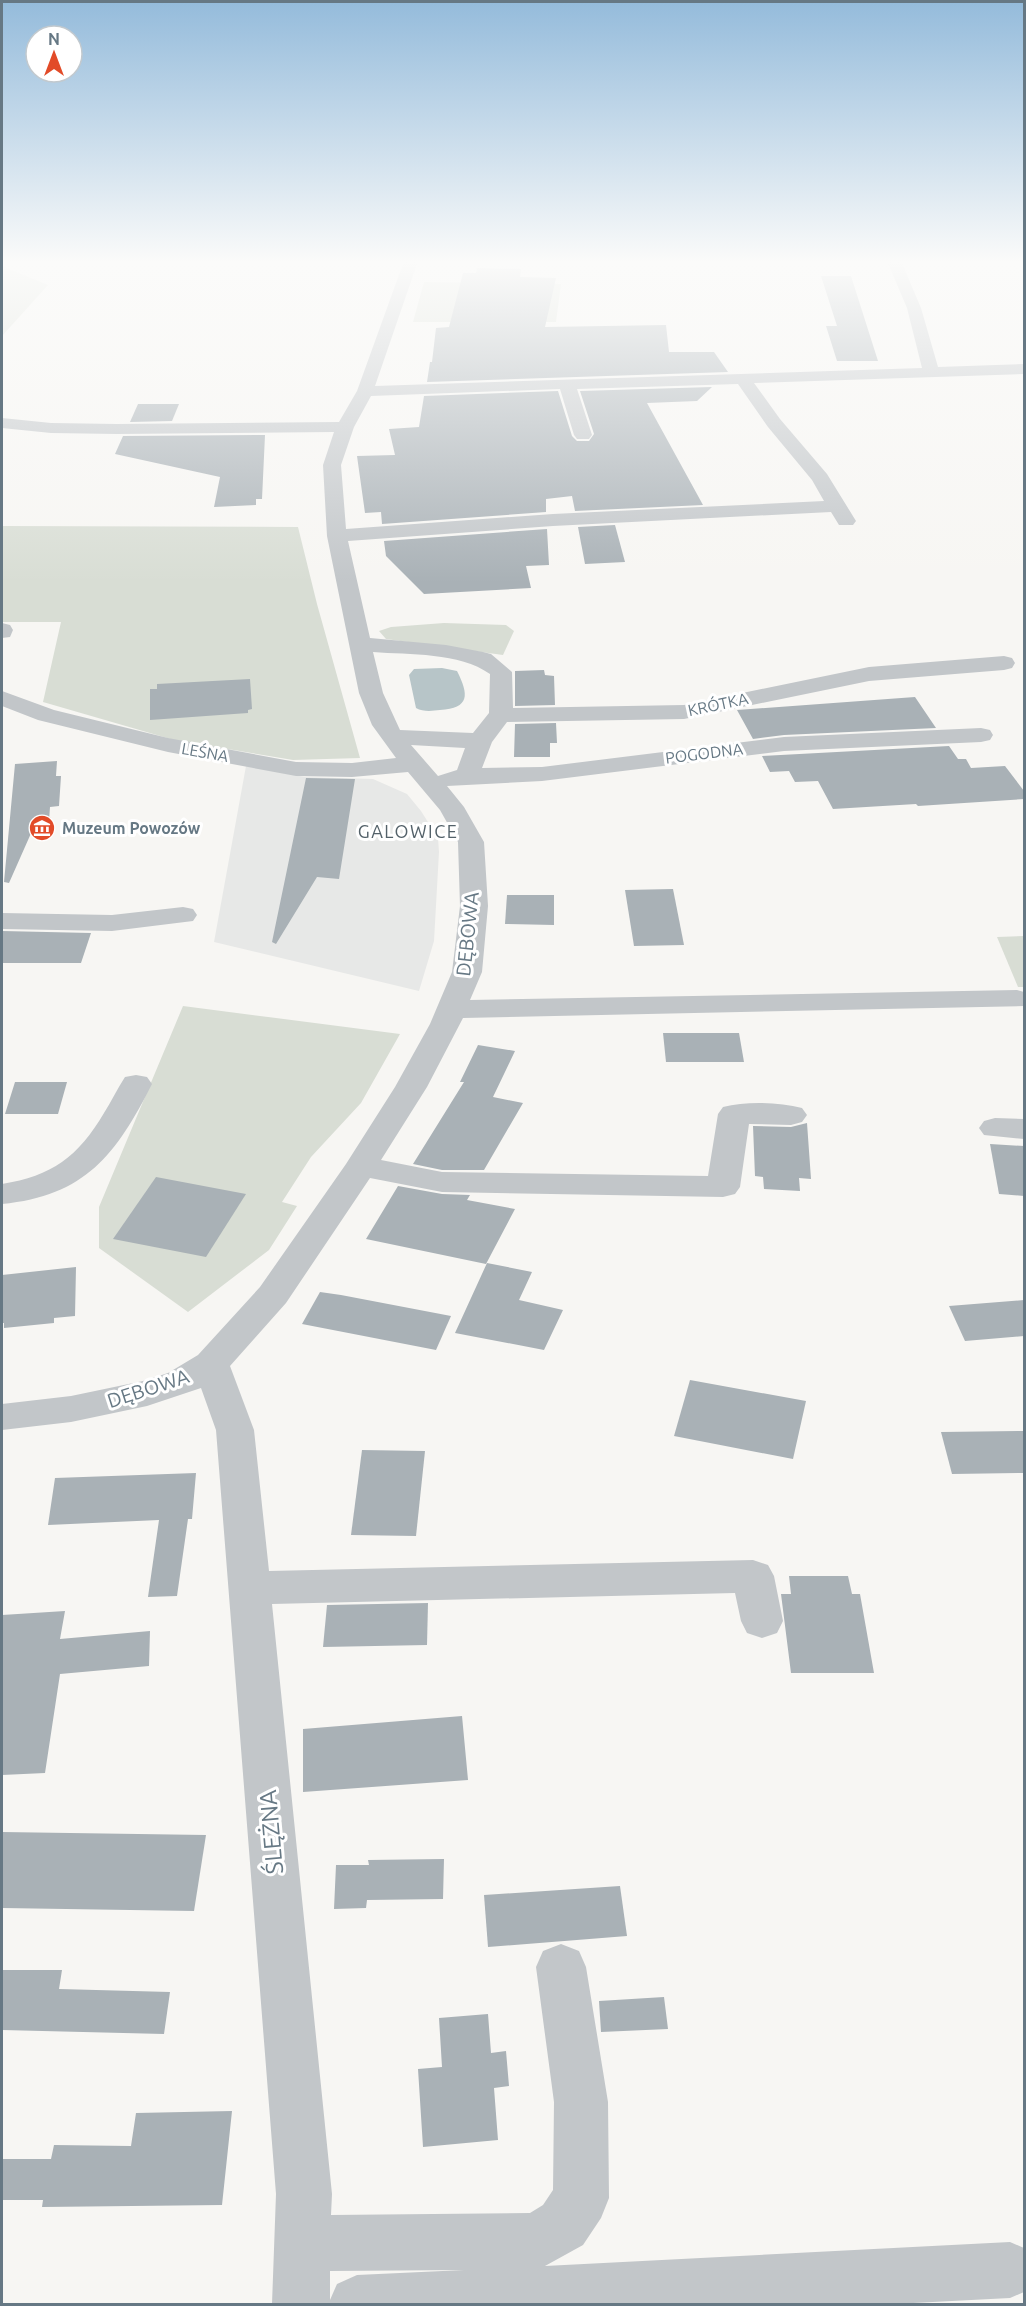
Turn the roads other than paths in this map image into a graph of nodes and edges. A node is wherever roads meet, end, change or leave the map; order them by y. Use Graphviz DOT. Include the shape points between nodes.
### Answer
graph roads {
  1 [pos="374,369"];
  2 [pos="930,369"];
  3 [pos="1024,369"];
  4 [pos="931,372"];
  5 [pos="742,378"];
  6 [pos="567,385"];
  7 [pos="365,391"];
  8 [pos="2,423"];
  9 [pos="345,427"];
  10 [pos="583,435"];
  11 [pos="337,536"];
  12 [pos="361,644"];
  13 [pos="1004,663"];
  14 [pos="2,684"];
  15 [pos="2,698"];
  16 [pos="501,715"];
  17 [pos="981,735"];
  18 [pos="392,737"];
  19 [pos="480,741"];
  20 [pos="422,773"];
  21 [pos="468,776"];
  22 [pos="183,915"];
  23 [pos="2,921"];
  24 [pos="1017,999"];
  25 [pos="452,1009"];
  26 [pos="135,1084"];
  27 [pos="791,1115"];
  28 [pos="361,1166"];
  29 [pos="2,1194"];
  30 [pos="211,1364"];
  31 [pos="2,1417"];
  32 [pos="249,1588"];
  33 [pos="762,1621"];
  34 [pos="561,1967"];
  35 [pos="301,2243"];
  36 [pos="1010,2270"];
  37 [pos="301,2304"];
  38 [pos="357,2304"];
  1 -- 7 [label="street, DĘBOWA"];
  2 -- 4 [label="street"];
  3 -- 4 [label="street"];
  4 -- 5 [label="street"];
  5 -- 6 [label="street"];
  5 -- 11 [label="street" via="820,478 841,514 553,520"];
  6 -- 7 [label="street"];
  6 -- 10 [label="street"];
  7 -- 9 [label="street, DĘBOWA"];
  8 -- 9 [label="street" via="117,429"];
  9 -- 11 [label="street, DĘBOWA" via="332,465"];
  11 -- 12 [label="street, DĘBOWA"];
  12 -- 16 [label="street" via="483,658 501,672"];
  12 -- 18 [label="street, DĘBOWA" via="370,693"];
  13 -- 16 [label="street, KRÓTKA" via="869,675 684,712"];
  14 -- 15 [label="street" via="6,691"];
  15 -- 20 [label="street, LEŚNA" via="46,715 168,745 296,769"];
  16 -- 19 [label="street"];
  17 -- 21 [label="street, POGODNA" via="784,744 542,774"];
  18 -- 19 [label="street"];
  18 -- 20 [label="street, DĘBOWA"];
  19 -- 21 [label="street"];
  20 -- 21 [label="street, POGODNA"];
  20 -- 25 [label="street, DĘBOWA" via="451,807 471,842 474,906 467,972"];
  22 -- 23 [label="street" via="112,923"];
  24 -- 25 [label="street"];
  25 -- 28 [label="street, DĘBOWA" via="411,1088"];
  26 -- 29 [label="street" via="120,1115 83,1163 44,1186"];
  27 -- 28 [label="street" via="734,1114 722,1196 442,1182"];
  28 -- 30 [label="street, DĘBOWA" via="273,1294"];
  30 -- 31 [label="street, DĘBOWA" via="181,1382 147,1392 71,1409"];
  30 -- 32 [label="street, ŚLĘŻNA" via="235,1430"];
  32 -- 33 [label="street" via="753,1576"];
  32 -- 35 [label="street, ŚLĘŻNA" via="304,2194"];
  34 -- 35 [label="street" via="581,2102 581,2198 563,2225 536,2241"];
  35 -- 37 [label="street, ŚLĘŻNA"];
  36 -- 38 [label="street"];
}
